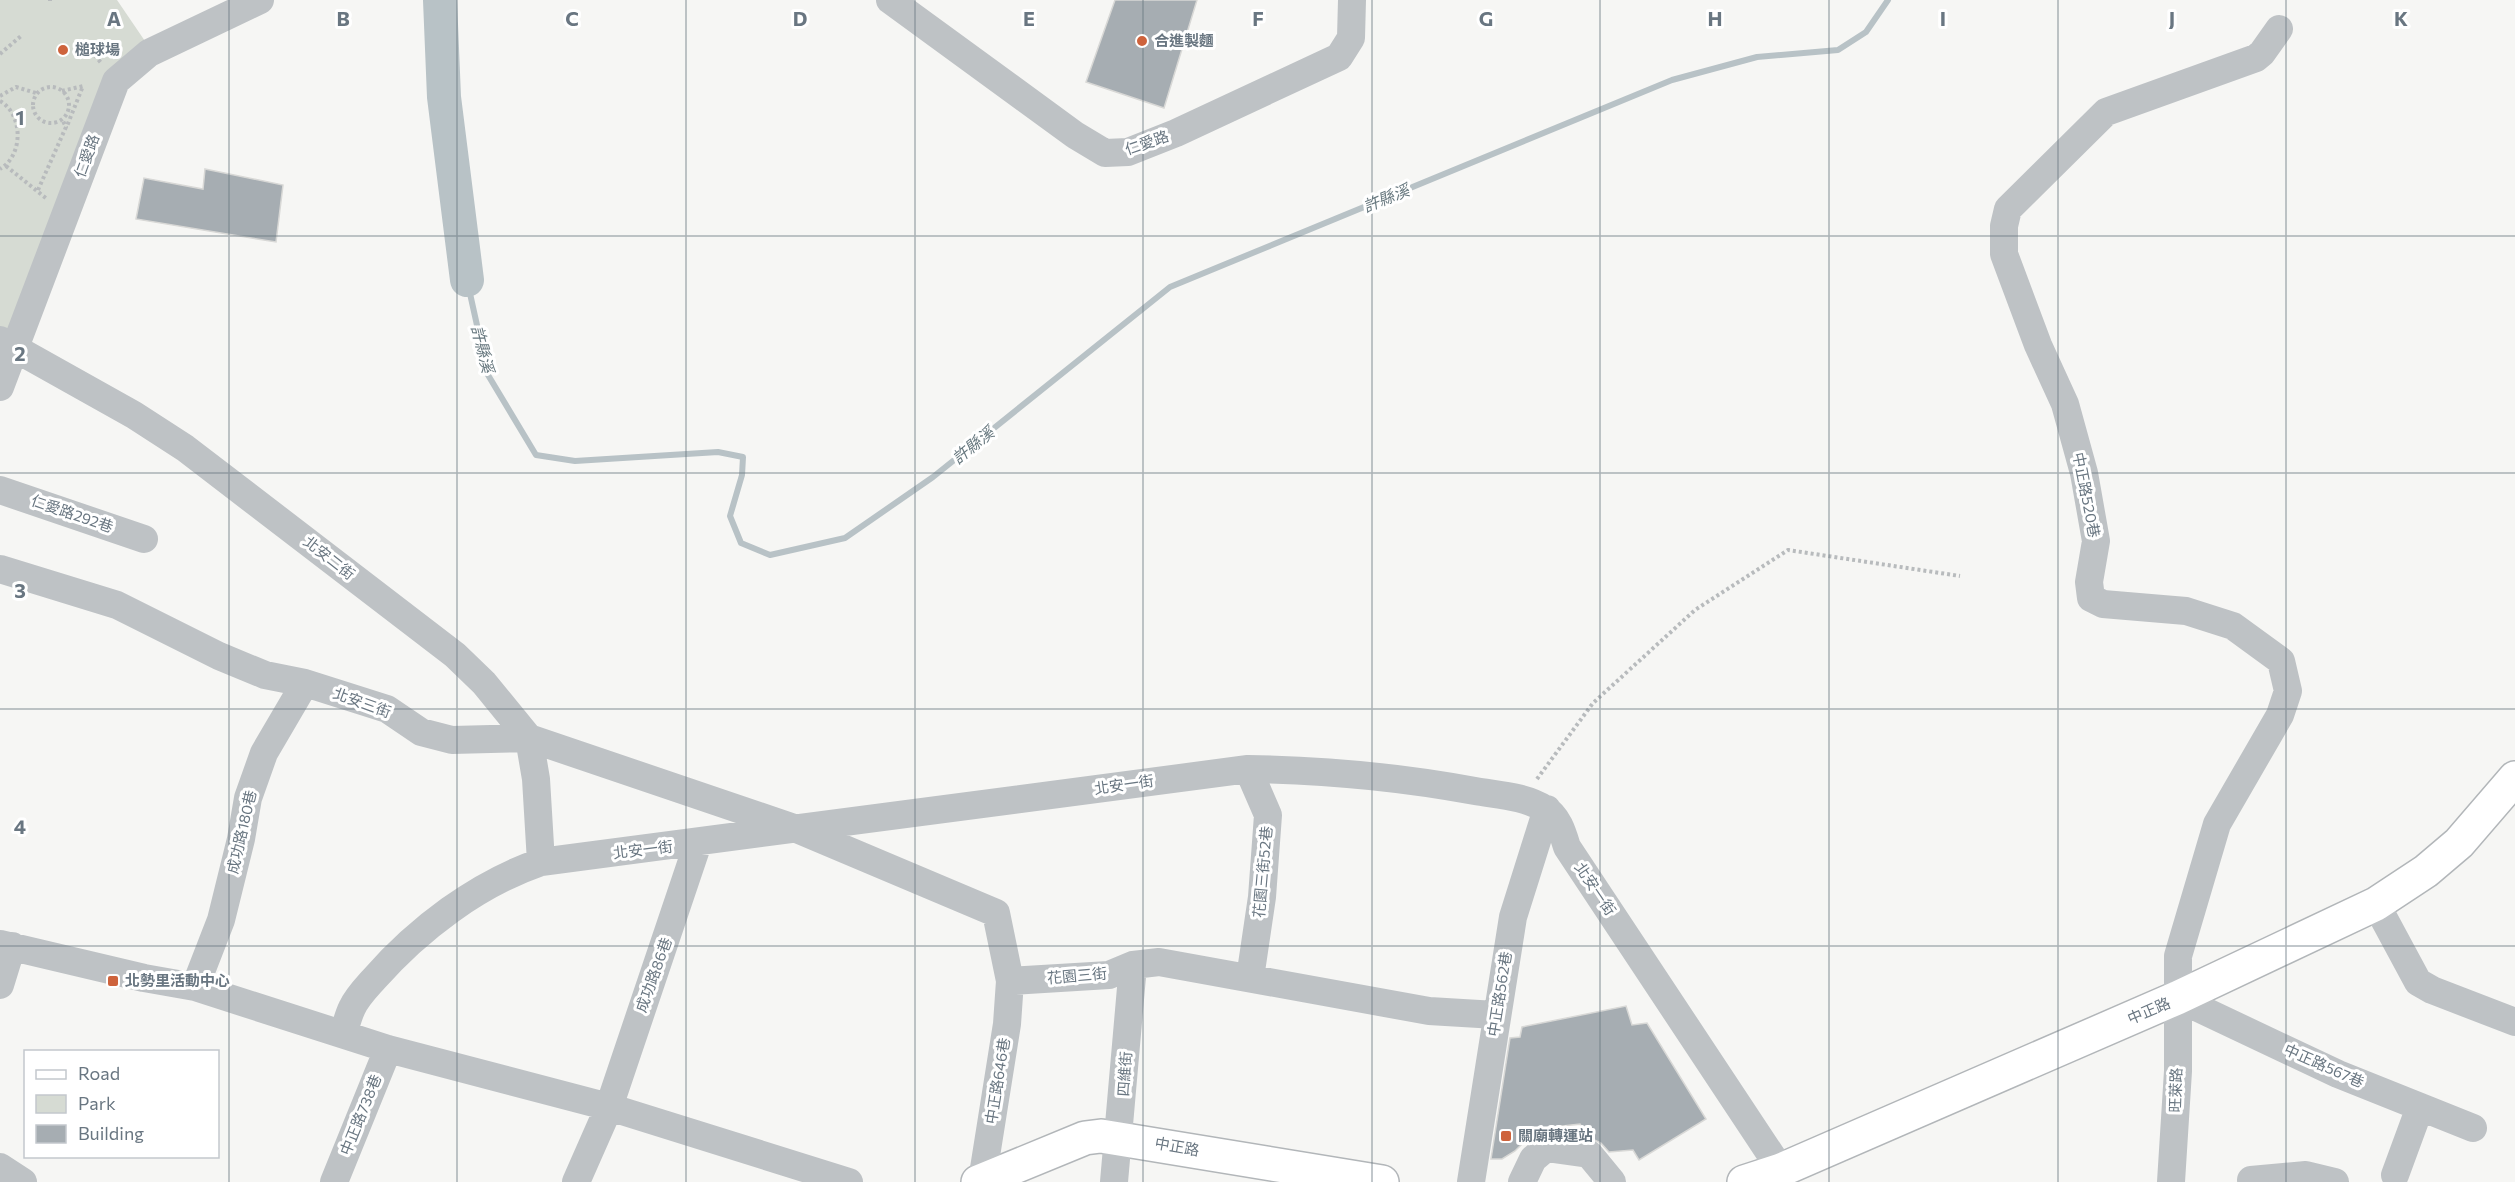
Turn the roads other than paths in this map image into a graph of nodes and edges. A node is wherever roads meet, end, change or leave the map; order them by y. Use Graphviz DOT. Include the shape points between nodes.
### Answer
graph roads {
  1 [pos="260,0"];
  2 [pos="890,0"];
  3 [pos="1352,0"];
  4 [pos="2279,29"];
  5 [pos="8,344"];
  6 [pos="0,387"];
  7 [pos="0,490"];
  8 [pos="144,539"];
  9 [pos="0,569"];
  10 [pos="305,683"];
  11 [pos="529,738"];
  12 [pos="1248,769"];
  13 [pos="2511,788"];
  14 [pos="1535,804"];
  15 [pos="798,829"];
  16 [pos="698,843"];
  17 [pos="541,862"];
  18 [pos="2376,904"];
  19 [pos="6,945"];
  20 [pos="1133,965"];
  21 [pos="1250,978"];
  22 [pos="1010,981"];
  23 [pos="0,985"];
  24 [pos="195,987"];
  25 [pos="2177,998"];
  26 [pos="1496,1015"];
  27 [pos="2515,1022"];
  28 [pos="343,1034"];
  29 [pos="388,1049"];
  30 [pos="609,1107"];
  31 [pos="2420,1107"];
  32 [pos="2473,1128"];
  33 [pos="1120,1137"];
  34 [pos="0,1167"];
  35 [pos="1781,1170"];
  36 [pos="2394,1175"];
  37 [pos="2251,1180"];
  38 [pos="980,1181"];
  39 [pos="23,1182"];
  40 [pos="334,1182"];
  41 [pos="576,1182"];
  42 [pos="849,1182"];
  43 [pos="1114,1182"];
  44 [pos="1382,1182"];
  45 [pos="1471,1182"];
  46 [pos="1522,1182"];
  47 [pos="1612,1182"];
  48 [pos="1744,1182"];
  49 [pos="2172,1182"];
  50 [pos="2335,1182"];
  1 -- 5 [label="street, 仁愛路" via="149,53 116,81"];
  2 -- 3 [label="street, 仁愛路" via="1105,153 1128,152 1176,133 1339,57 1352,38"];
  4 -- 25 [label="street, 中正路520巷" via="2256,58 2106,112 2008,209 2004,226 2004,254 2033,335 2065,404 2084,473 2096,541 2089,582 2091,598 2103,604 2186,611 2233,626 2281,661 2288,691 2280,715 2217,824 2178,956"];
  5 -- 6 [label="street, 仁愛路"];
  5 -- 11 [label="street, 北安二街" via="134,415 194,454 455,656 484,683"];
  7 -- 8 [label="street, 仁愛路292巷"];
  9 -- 10 [label="street, 北安三街" via="117,605 219,656 265,675"];
  10 -- 11 [label="street, 北安三街" via="387,710 421,732 452,740"];
  10 -- 24 [label="street, 成功路180巷" via="264,753 248,798 242,839 220,920"];
  11 -- 15 [label="street, 北安三街"];
  11 -- 17 [label="street, 北安二街" via="536,779"];
  12 -- 14 [label="street, 北安一街" via="1361,774"];
  12 -- 15 [label="street, 北安一街"];
  12 -- 21 [label="street, 花園三街52巷" via="1268,815 1262,897"];
  13 -- 18 [label="main road, 中正路" via="2459,843 2426,871"];
  14 -- 26 [label="street, 中正路562巷"];
  14 -- 35 [label="street, 北安一街" via="1562,829 1567,847"];
  15 -- 16 [label="street, 北安一街"];
  15 -- 22 [label="street" via="996,913"];
  16 -- 17 [label="street, 北安一街"];
  16 -- 30 [label="street, 成功路86巷"];
  17 -- 28 [label="street, 北安一街" via="495,883 421,932 361,994"];
  18 -- 25 [label="main road, 中正路"];
  18 -- 27 [label="street" via="2418,982"];
  19 -- 23 [label="street"];
  19 -- 24 [label="street"];
  20 -- 21 [label="street, 花園三街" via="1159,962"];
  20 -- 22 [label="street, 花園三街" via="1109,975"];
  20 -- 33 [label="street, 四維街"];
  21 -- 26 [label="street, 花園三街" via="1429,1011"];
  22 -- 38 [label="street, 中正路646巷" via="1007,1024"];
  24 -- 28 [label="street"];
  25 -- 31 [label="street, 中正路567巷" via="2337,1074"];
  25 -- 35 [label="main road, 中正路"];
  25 -- 49 [label="street, 旺萊路"];
  26 -- 45 [label="street, 中正路562巷"];
  28 -- 29 [label="street"];
  29 -- 30 [label="street"];
  29 -- 40 [label="street, 中正路738巷"];
  30 -- 41 [label="street, 成功路86巷"];
  30 -- 42 [label="street"];
  31 -- 32 [label="street, 中正路567巷"];
  31 -- 36 [label="street"];
  33 -- 38 [label="main road, 中正路" via="1085,1138"];
  33 -- 43 [label="street, 四維街"];
  33 -- 44 [label="main road, 中正路"];
  34 -- 39 [label="street"];
  35 -- 48 [label="main road, 中正路"];
  37 -- 50 [label="street" via="2306,1175"];
  46 -- 47 [label="street" via="1533,1159 1546,1148 1589,1154"];
}
